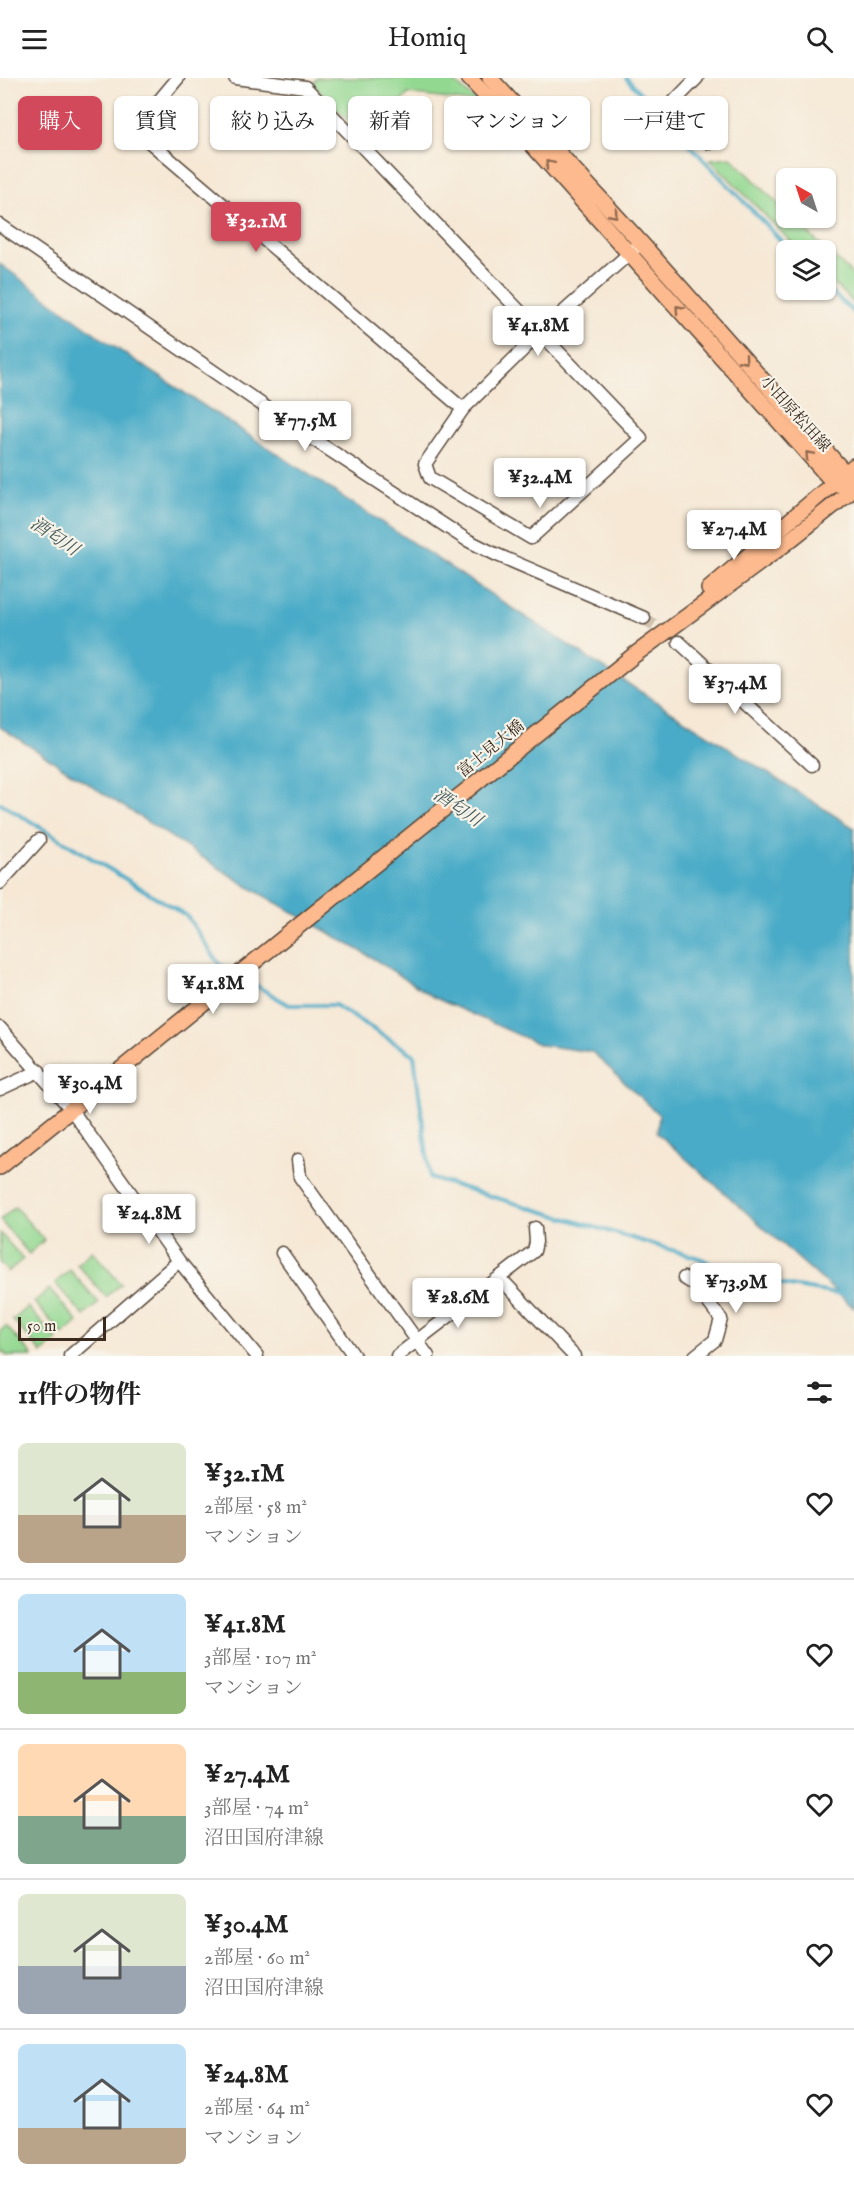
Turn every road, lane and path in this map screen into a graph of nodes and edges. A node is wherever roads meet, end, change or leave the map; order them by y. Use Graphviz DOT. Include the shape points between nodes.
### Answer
graph roads {
  1 [pos="178,78"];
  2 [pos="235,78"];
  3 [pos="469,78"];
  4 [pos="490,78"];
  5 [pos="698,78"];
  6 [pos="272,80"];
  7 [pos="681,96"];
  8 [pos="0,225"];
  9 [pos="635,248"];
  10 [pos="541,332"];
  11 [pos="463,410"];
  12 [pos="844,474"];
  13 [pos="854,489"];
  14 [pos="644,618"];
  15 [pos="679,642"];
  16 [pos="633,656"];
  17 [pos="812,765"];
  18 [pos="39,840"];
  19 [pos="0,883"];
  20 [pos="0,1028"];
  21 [pos="39,1071"];
  22 [pos="0,1089"];
  23 [pos="71,1109"];
  24 [pos="298,1160"];
  25 [pos="0,1167"];
  26 [pos="535,1228"];
  27 [pos="282,1253"];
  28 [pos="179,1261"];
  29 [pos="500,1278"];
  30 [pos="684,1278"];
  31 [pos="418,1340"];
  32 [pos="70,1356"];
  33 [pos="257,1356"];
  34 [pos="354,1356"];
  35 [pos="397,1356"];
  36 [pos="428,1356"];
  37 [pos="574,1356"];
  38 [pos="695,1356"];
  1 -- 11 [label="street" via="142,121 139,133"];
  2 -- 6 [label="street"];
  9 -- 3 [label="main road, 小田原松田線, one-way"];
  4 -- 9 [label="main road, 小田原松田線, one-way"];
  5 -- 7 [label="street"];
  6 -- 10 [label="street" via="305,87"];
  8 -- 14 [label="street" via="286,422 467,540"];
  9 -- 10 [label="street"];
  9 -- 12 [label="main road, 小田原松田線"];
  10 -- 11 [label="street"];
  10 -- 11 [label="street" via="641,438 531,538 430,478 425,464"];
  12 -- 13 [label="main road"];
  12 -- 16 [label="main road"];
  13 -- 16 [label="main road"];
  15 -- 17 [label="street"];
  16 -- 23 [label="main road, 富士見大橋"];
  18 -- 19 [label="street"];
  20 -- 21 [label="street"];
  21 -- 22 [label="street"];
  21 -- 23 [label="street"];
  23 -- 25 [label="main road, 富士見大橋"];
  23 -- 28 [label="street"];
  24 -- 31 [label="street" via="300,1177"];
  26 -- 29 [label="street" via="534,1251"];
  27 -- 34 [label="street"];
  28 -- 32 [label="street"];
  28 -- 33 [label="street"];
  29 -- 31 [label="street"];
  29 -- 37 [label="street"];
  30 -- 38 [label="street" via="694,1284 721,1319 715,1340"];
  31 -- 35 [label="street"];
  31 -- 36 [label="street"];
}
